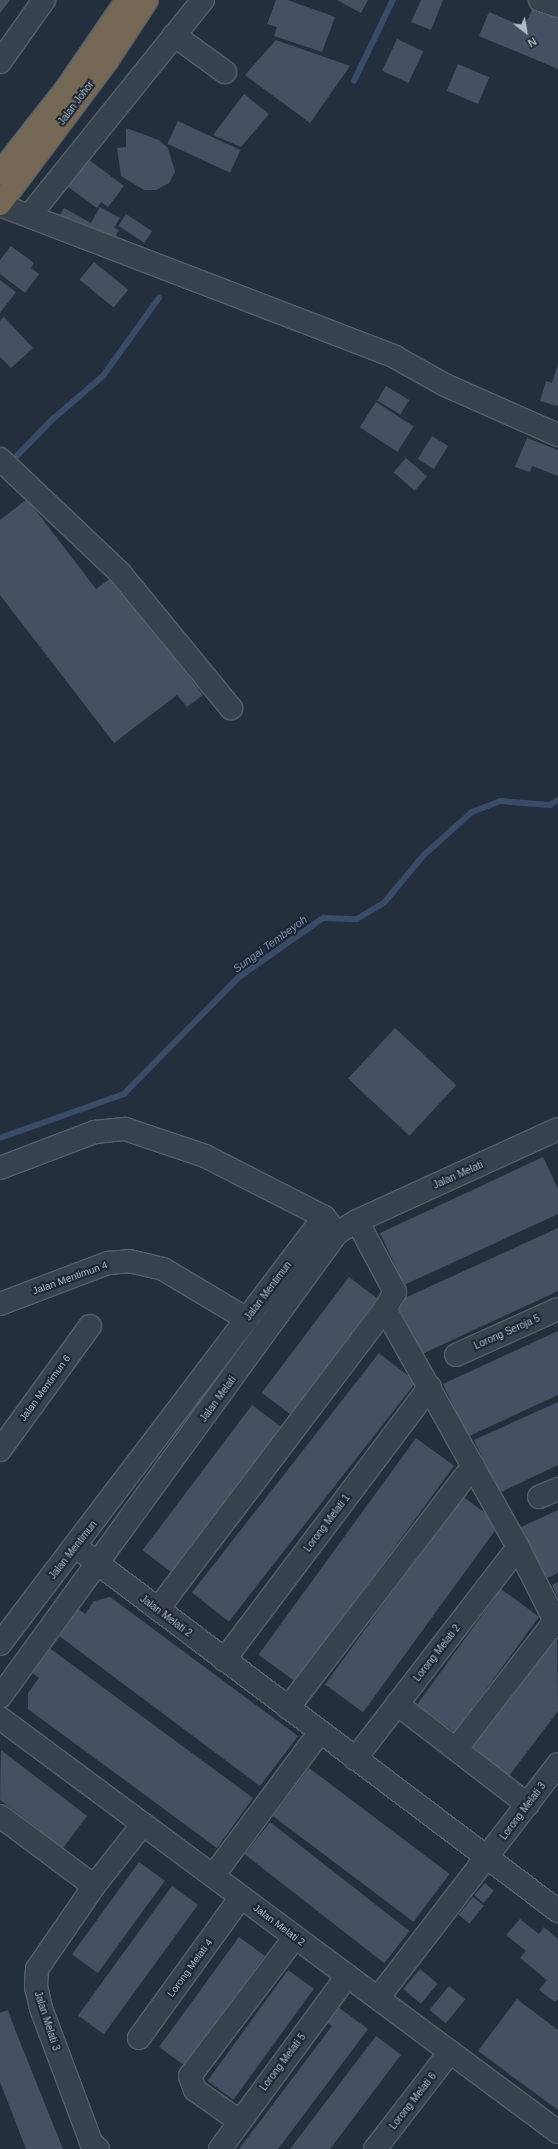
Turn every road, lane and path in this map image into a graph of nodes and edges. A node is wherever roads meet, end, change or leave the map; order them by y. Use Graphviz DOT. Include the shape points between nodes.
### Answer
graph roads {
  1 [pos="44,0"];
  2 [pos="127,0"];
  3 [pos="147,0"];
  4 [pos="203,0"];
  5 [pos="540,0"];
  6 [pos="558,6"];
  7 [pos="174,36"];
  8 [pos="0,62"];
  9 [pos="225,72"];
  10 [pos="0,173"];
  11 [pos="0,204"];
  12 [pos="30,215"];
  13 [pos="558,435"];
  14 [pos="4,463"];
  15 [pos="231,708"];
  16 [pos="558,1129"];
  17 [pos="0,1168"];
  18 [pos="357,1221"];
  19 [pos="331,1225"];
  20 [pos="0,1304"];
  21 [pos="385,1309"];
  22 [pos="558,1309"];
  23 [pos="247,1319"];
  24 [pos="90,1326"];
  25 [pos="456,1355"];
  26 [pos="430,1387"];
  27 [pos="0,1450"];
  28 [pos="473,1466"];
  29 [pos="76,1547"];
  30 [pos="518,1547"];
  31 [pos="98,1564"];
  32 [pos="158,1609"];
  33 [pos="556,1625"];
  34 [pos="0,1644"];
  35 [pos="224,1660"];
  36 [pos="0,1697"];
  37 [pos="397,1704"];
  38 [pos="288,1708"];
  39 [pos="0,1718"];
  40 [pos="320,1732"];
  41 [pos="456,1749"];
  42 [pos="355,1758"];
  43 [pos="558,1764"];
  44 [pos="528,1805"];
  45 [pos="0,1816"];
  46 [pos="143,1824"];
  47 [pos="487,1858"];
  48 [pos="213,1876"];
  49 [pos="94,1886"];
  50 [pos="241,1897"];
  51 [pos="558,1911"];
  52 [pos="295,1937"];
  53 [pos="347,1976"];
  54 [pos="378,1998"];
  55 [pos="138,2038"];
  56 [pos="450,2052"];
  57 [pos="240,2121"];
  58 [pos="558,2132"];
  59 [pos="98,2149"];
  60 [pos="220,2149"];
  61 [pos="375,2149"];
  1 -- 8 [label="street"];
  2 -- 10 [label="highway, Jalan Johor" via="66,90"];
  3 -- 11 [label="highway, Jalan Johor" via="108,61"];
  4 -- 7 [label="street"];
  5 -- 6 [label="street"];
  7 -- 9 [label="street"];
  7 -- 12 [label="street"];
  11 -- 12 [label="street"];
  12 -- 13 [label="street" via="112,251 395,357 445,385"];
  14 -- 15 [label="street" via="120,573"];
  16 -- 18 [label="street, Jalan Melati"];
  17 -- 19 [label="street" via="95,1132 125,1129 205,1156"];
  18 -- 19 [label="street, Jalan Melati"];
  18 -- 21 [label="street" via="395,1292"];
  19 -- 23 [label="street, Jalan Mentimun"];
  19 -- 31 [label="street, Jalan Melati"];
  20 -- 23 [label="street, Jalan Mentimun 4" via="108,1263 129,1261 163,1269"];
  21 -- 26 [label="street"];
  21 -- 32 [label="street"];
  22 -- 25 [label="street, Lorong Seroja 5"];
  23 -- 29 [label="street, Jalan Mentimun"];
  24 -- 27 [label="street, Jalan Mentimun 6"];
  26 -- 28 [label="street"];
  26 -- 35 [label="street, Lorong Melati 1"];
  28 -- 30 [label="street"];
  28 -- 38 [label="street"];
  29 -- 31 [label="street, Jalan Melati 2"];
  29 -- 34 [label="street, Jalan Mentimun"];
  30 -- 33 [label="street"];
  30 -- 37 [label="street, Lorong Melati 2"];
  31 -- 32 [label="street, Jalan Melati 2"];
  31 -- 36 [label="street, Jalan Melati"];
  32 -- 35 [label="street, Jalan Melati 2"];
  33 -- 41 [label="street"];
  35 -- 38 [label="street, Jalan Melati 2"];
  37 -- 41 [label="street"];
  37 -- 42 [label="street, Lorong Melati 2"];
  38 -- 40 [label="street, Jalan Melati 2"];
  39 -- 46 [label="street, Jalan Melati 2"];
  40 -- 42 [label="street, Jalan Melati 2"];
  40 -- 48 [label="street"];
  41 -- 44 [label="street"];
  42 -- 47 [label="street, Jalan Melati 2"];
  43 -- 44 [label="street, Lorong Melati 3"];
  44 -- 47 [label="street, Lorong Melati 3"];
  45 -- 49 [label="street"];
  46 -- 48 [label="street, Jalan Melati 2"];
  46 -- 49 [label="street, Jalan Melati 3"];
  47 -- 51 [label="street, Jalan Melati 2"];
  47 -- 54 [label="street, Lorong Melati 3"];
  48 -- 50 [label="street, Jalan Melati 2"];
  49 -- 59 [label="street, Jalan Melati 3" via="37,1969 36,1987 91,2142"];
  50 -- 52 [label="street, Jalan Melati 2"];
  50 -- 55 [label="street, Lorong Melati 4"];
  52 -- 53 [label="street, Jalan Melati 2"];
  52 -- 57 [label="street" via="190,2076 195,2090"];
  53 -- 54 [label="street, Jalan Melati 2"];
  53 -- 57 [label="street, Lorong Melati 5"];
  54 -- 56 [label="street, Jalan Melati 2"];
  56 -- 58 [label="street, Jalan Melati 2"];
  56 -- 61 [label="street, Lorong Melati 6"];
  57 -- 60 [label="street, Lorong Melati 5"];
}
